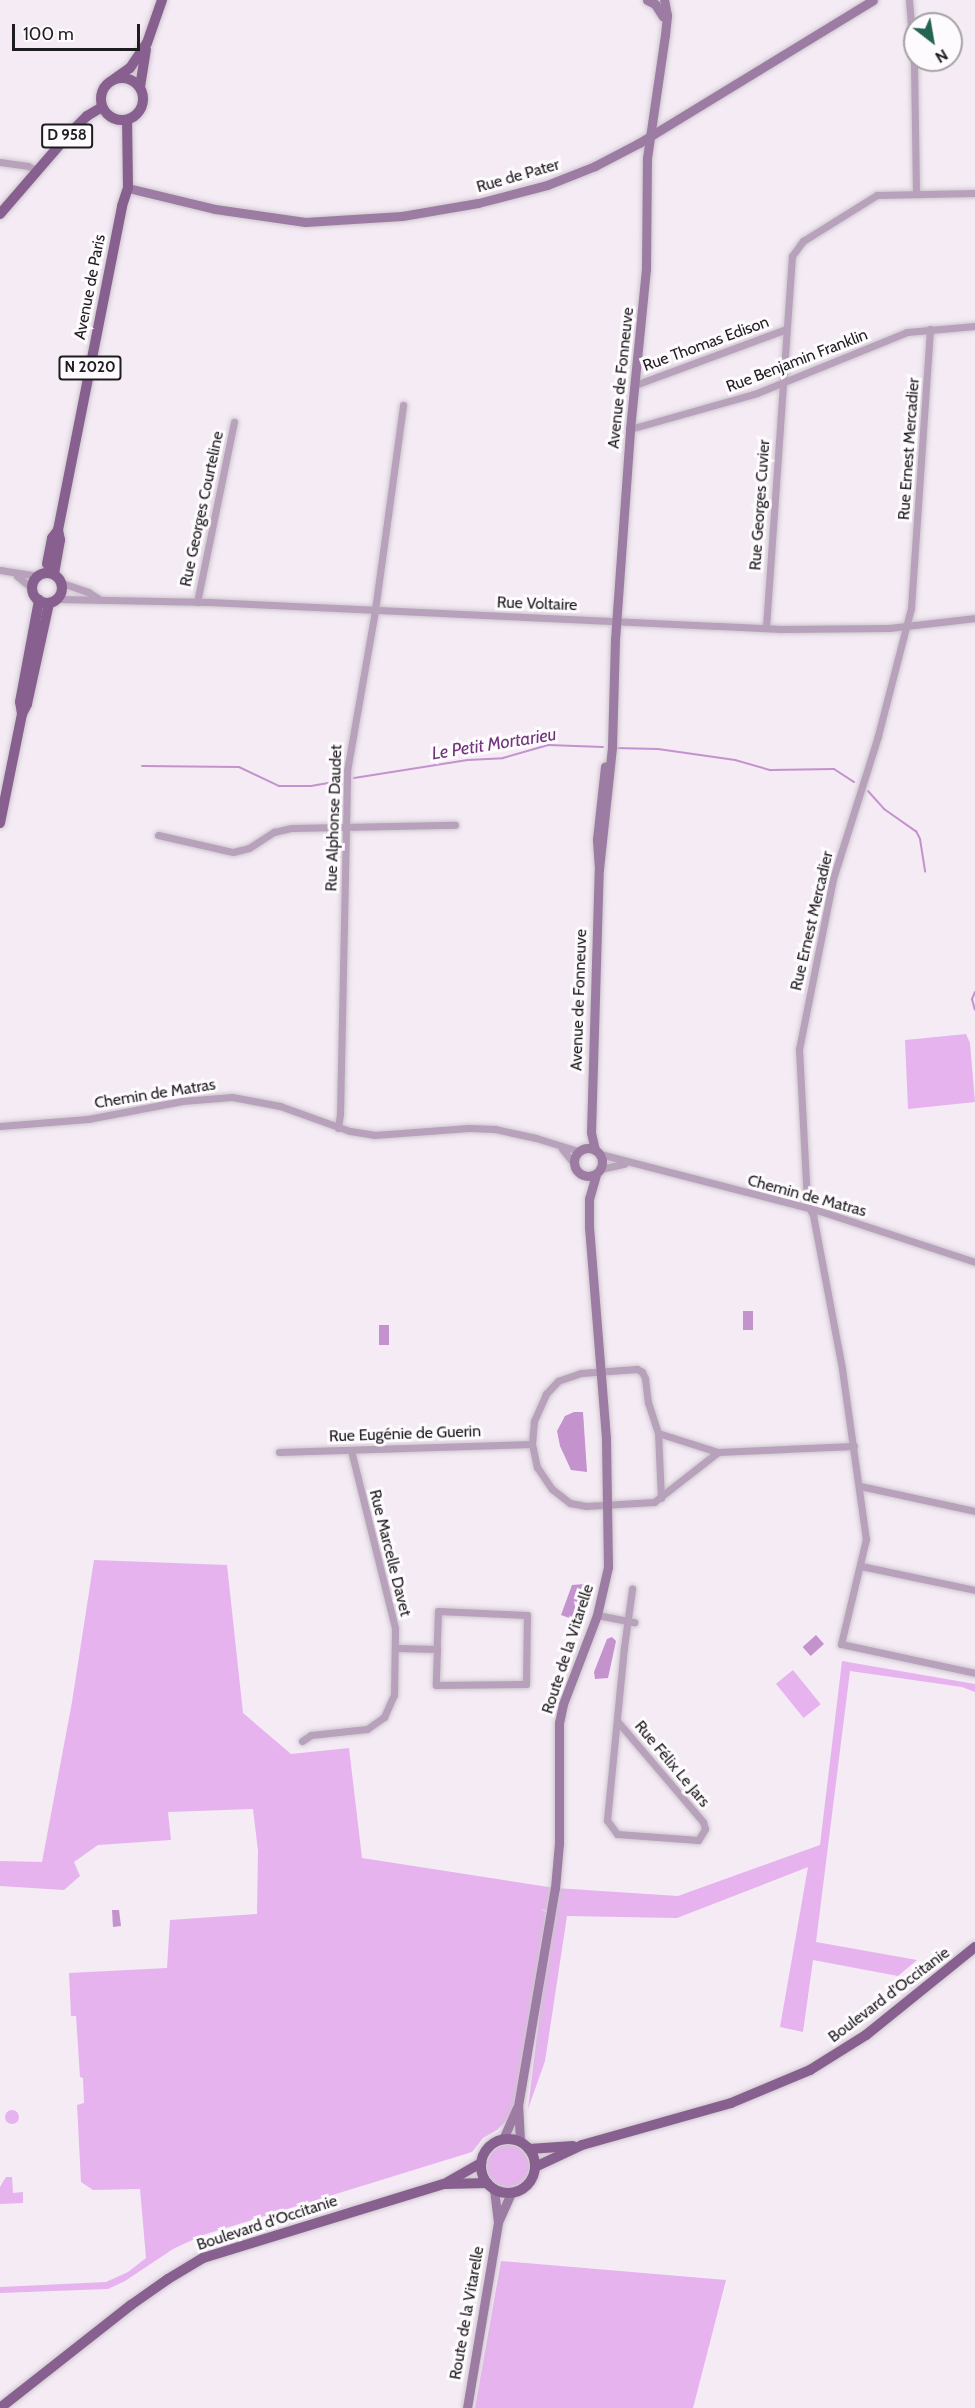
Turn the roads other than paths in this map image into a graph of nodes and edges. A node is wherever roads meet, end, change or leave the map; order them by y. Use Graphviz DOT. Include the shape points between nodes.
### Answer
graph roads {
  1 [pos="162,0"];
  2 [pos="647,0"];
  3 [pos="664,0"];
  4 [pos="873,0"];
  5 [pos="909,0"];
  6 [pos="665,24"];
  7 [pos="147,43"];
  8 [pos="110,82"];
  9 [pos="140,87"];
  10 [pos="102,107"];
  11 [pos="127,120"];
  12 [pos="649,137"];
  13 [pos="0,162"];
  14 [pos="38,171"];
  15 [pos="128,188"];
  16 [pos="975,193"];
  17 [pos="916,194"];
  18 [pos="0,214"];
  19 [pos="975,326"];
  20 [pos="786,329"];
  21 [pos="930,329"];
  22 [pos="634,385"];
  23 [pos="781,385"];
  24 [pos="403,405"];
  25 [pos="234,422"];
  26 [pos="630,429"];
  27 [pos="58,530"];
  28 [pos="0,570"];
  29 [pos="12,573"];
  30 [pos="40,574"];
  31 [pos="58,578"];
  32 [pos="32,588"];
  33 [pos="99,599"];
  34 [pos="49,601"];
  35 [pos="197,602"];
  36 [pos="375,610"];
  37 [pos="975,618"];
  38 [pos="617,620"];
  39 [pos="908,625"];
  40 [pos="766,627"];
  41 [pos="0,823"];
  42 [pos="455,825"];
  43 [pos="346,826"];
  44 [pos="158,835"];
  45 [pos="0,1126"];
  46 [pos="338,1128"];
  47 [pos="591,1132"];
  48 [pos="558,1145"];
  49 [pos="582,1149"];
  50 [pos="598,1152"];
  51 [pos="573,1162"];
  52 [pos="629,1163"];
  53 [pos="598,1171"];
  54 [pos="579,1174"];
  55 [pos="589,1199"];
  56 [pos="810,1210"];
  57 [pos="975,1262"];
  58 [pos="599,1371"];
  59 [pos="658,1433"];
  60 [pos="532,1444"];
  61 [pos="854,1446"];
  62 [pos="351,1450"];
  63 [pos="279,1452"];
  64 [pos="718,1452"];
  65 [pos="860,1486"];
  66 [pos="661,1498"];
  67 [pos="608,1506"];
  68 [pos="975,1511"];
  69 [pos="861,1566"];
  70 [pos="632,1589"];
  71 [pos="975,1590"];
  72 [pos="597,1615"];
  73 [pos="631,1621"];
  74 [pos="397,1648"];
  75 [pos="437,1649"];
  76 [pos="975,1673"];
  77 [pos="618,1722"];
  78 [pos="302,1741"];
  79 [pos="975,1947"];
  80 [pos="518,2106"];
  81 [pos="503,2139"];
  82 [pos="525,2145"];
  83 [pos="582,2145"];
  84 [pos="481,2163"];
  85 [pos="535,2168"];
  86 [pos="444,2184"];
  87 [pos="491,2186"];
  88 [pos="511,2193"];
  89 [pos="498,2222"];
  90 [pos="0,2408"];
  91 [pos="467,2408"];
  1 -- 7 [label="main road"];
  2 -- 6 [label="street" via="662,11"];
  3 -- 6 [label="street, Avenue de Fonneuve"];
  4 -- 12 [label="street, Rue de Pater"];
  5 -- 17 [label="street"];
  6 -- 12 [label="street, Avenue de Fonneuve"];
  7 -- 8 [label="main road" via="130,68"];
  7 -- 9 [label="main road"];
  8 -- 9 [label="main road" via="122,78"];
  8 -- 10 [label="main road" via="102,93"];
  9 -- 11 [label="main road" via="143,106"];
  10 -- 11 [label="main road" via="115,119"];
  10 -- 14 [label="main road, D 958" via="87,116"];
  11 -- 15 [label="main road, Avenue de Paris / N 2020"];
  12 -- 15 [label="street, Rue de Pater" via="595,166 546,185 478,203 402,216 293,220 215,209"];
  12 -- 22 [label="street, Avenue de Fonneuve" via="646,269"];
  13 -- 14 [label="street"];
  14 -- 18 [label="main road, D 958"];
  15 -- 27 [label="main road, Avenue de Paris / N 2020"];
  16 -- 17 [label="street, Rue Georges Cuvier"];
  17 -- 20 [label="street, Rue Georges Cuvier" via="877,195 803,241 792,256"];
  19 -- 21 [label="street, Rue Benjamin Franklin"];
  20 -- 22 [label="street, Rue Thomas Edison"];
  20 -- 23 [label="street, Rue Georges Cuvier"];
  21 -- 23 [label="street, Rue Benjamin Franklin" via="907,332"];
  21 -- 39 [label="street, Rue Ernest Mercadier"];
  22 -- 26 [label="street, Avenue de Fonneuve"];
  23 -- 26 [label="street, Rue Benjamin Franklin"];
  23 -- 40 [label="street, Rue Georges Cuvier"];
  24 -- 36 [label="street, Rue Alphonse Daudet"];
  25 -- 35 [label="street, Rue Georges Courteline"];
  26 -- 38 [label="street, Avenue de Fonneuve"];
  27 -- 30 [label="main road, Avenue de Paris / N 2020"];
  27 -- 31 [label="main road, Avenue de Paris / N 2020"];
  28 -- 29 [label="street"];
  29 -- 30 [label="street"];
  29 -- 32 [label="street"];
  30 -- 31 [label="main road"];
  30 -- 32 [label="main road, Avenue de Paris"];
  31 -- 33 [label="street, Rue Voltaire"];
  31 -- 34 [label="main road, Avenue de Paris" via="62,588"];
  32 -- 34 [label="main road"];
  33 -- 34 [label="street, Rue Voltaire"];
  33 -- 35 [label="street, Rue Voltaire"];
  34 -- 41 [label="main road" via="20,702 22,714"];
  35 -- 36 [label="street, Rue Voltaire"];
  36 -- 38 [label="street, Rue Voltaire"];
  36 -- 43 [label="street, Rue Alphonse Daudet" via="351,737"];
  37 -- 39 [label="street, Rue Voltaire"];
  38 -- 40 [label="street, Rue Voltaire"];
  38 -- 47 [label="street, Avenue de Fonneuve" via="610,735 597,839"];
  39 -- 40 [label="street, Rue Voltaire"];
  39 -- 56 [label="street, Rue Ernest Mercadier" via="833,879 799,1049"];
  42 -- 43 [label="street"];
  43 -- 44 [label="street" via="282,829 249,848 233,852"];
  43 -- 46 [label="street, Rue Alphonse Daudet"];
  45 -- 46 [label="street, Chemin de Matras" via="88,1119 217,1096 268,1102"];
  46 -- 48 [label="street, Chemin de Matras" via="374,1135 495,1129"];
  47 -- 49 [label="street, Avenue de Fonneuve"];
  47 -- 50 [label="street, Avenue de Fonneuve"];
  48 -- 49 [label="street, Chemin de Matras"];
  48 -- 51 [label="street"];
  49 -- 50 [label="street"];
  49 -- 51 [label="street"];
  50 -- 52 [label="street, Chemin de Matras"];
  50 -- 53 [label="street"];
  51 -- 54 [label="street"];
  52 -- 53 [label="street, Chemin de Matras"];
  52 -- 56 [label="street, Chemin de Matras"];
  53 -- 54 [label="street" via="588,1176"];
  53 -- 55 [label="street, Route de la Vitarelle"];
  54 -- 55 [label="street, Route de la Vitarelle"];
  55 -- 58 [label="street, Route de la Vitarelle"];
  56 -- 57 [label="street, Chemin de Matras"];
  56 -- 61 [label="street, Rue Ernest Mercadier"];
  58 -- 59 [label="street" via="642,1372"];
  58 -- 60 [label="street" via="574,1374 552,1386 539,1405"];
  58 -- 67 [label="street, Route de la Vitarelle"];
  59 -- 64 [label="street"];
  59 -- 66 [label="street"];
  60 -- 62 [label="street, Rue Eugénie de Guerin"];
  60 -- 67 [label="street" via="537,1467 560,1497 586,1506"];
  61 -- 64 [label="street"];
  61 -- 65 [label="street, Rue Ernest Mercadier"];
  62 -- 63 [label="street, Rue Eugénie de Guerin"];
  62 -- 74 [label="street, Rue Marcelle Davet" via="389,1594"];
  64 -- 66 [label="street"];
  65 -- 68 [label="street"];
  65 -- 69 [label="street, Rue Ernest Mercadier" via="866,1539"];
  66 -- 67 [label="street" via="648,1504"];
  67 -- 72 [label="street, Route de la Vitarelle" via="608,1567"];
  69 -- 71 [label="street"];
  69 -- 76 [label="street, Rue Ernest Mercadier" via="841,1644"];
  70 -- 73 [label="street, Rue Félix Le Jars"];
  72 -- 73 [label="street"];
  72 -- 80 [label="street, Route de la Vitarelle" via="559,1723 555,1888"];
  73 -- 77 [label="street, Rue Félix Le Jars"];
  74 -- 75 [label="street"];
  74 -- 78 [label="street, Rue Marcelle Davet" via="394,1695 384,1717 367,1729 311,1735"];
  75 -- 75 [label="street" via="438,1611 527,1615 526,1684 436,1685"];
  77 -- 77 [label="street, Rue Félix Le Jars" via="703,1822 705,1829 698,1840 612,1831 607,1820"];
  79 -- 83 [label="main road, Boulevard d'Occitanie" via="866,2035 810,2070 722,2106"];
  80 -- 81 [label="street, Route de la Vitarelle"];
  80 -- 82 [label="street, Route de la Vitarelle"];
  81 -- 82 [label="main road"];
  81 -- 84 [label="main road" via="488,2147"];
  82 -- 83 [label="main road, Boulevard d'Occitanie"];
  82 -- 85 [label="main road"];
  83 -- 85 [label="main road, Boulevard d'Occitanie"];
  84 -- 86 [label="main road, Boulevard d'Occitanie"];
  84 -- 87 [label="main road"];
  85 -- 88 [label="main road" via="525,2187"];
  86 -- 87 [label="main road, Boulevard d'Occitanie"];
  86 -- 90 [label="main road, Boulevard d'Occitanie" via="202,2258 131,2305"];
  87 -- 88 [label="main road"];
  87 -- 89 [label="street, Route de la Vitarelle"];
  88 -- 89 [label="street, Route de la Vitarelle"];
  89 -- 91 [label="street, Route de la Vitarelle"];
}
